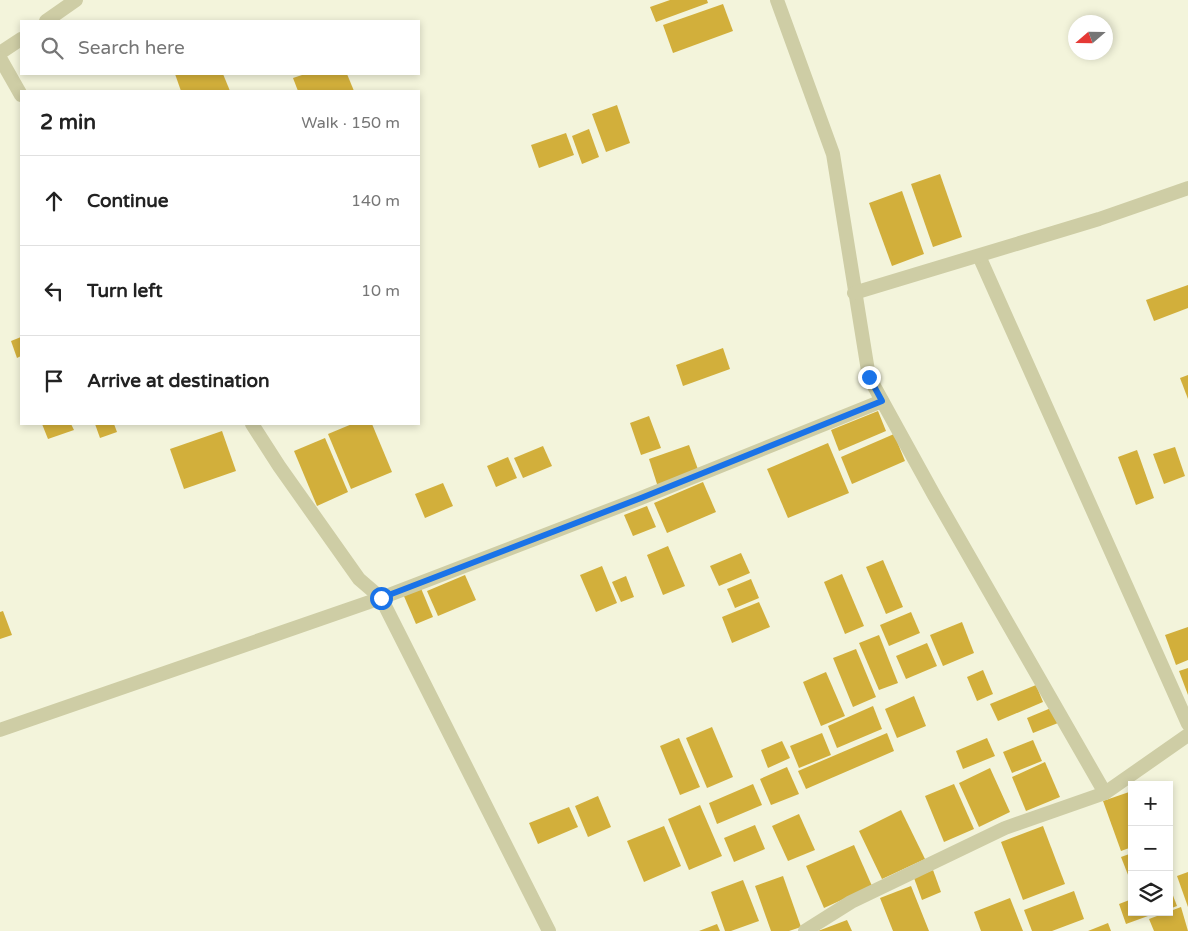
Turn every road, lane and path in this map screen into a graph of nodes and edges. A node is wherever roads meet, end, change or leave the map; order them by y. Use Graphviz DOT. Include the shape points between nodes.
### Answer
graph roads {
  1 [pos="76,0"];
  2 [pos="777,0"];
  3 [pos="47,20"];
  4 [pos="20,39"];
  5 [pos="0,53"];
  6 [pos="0,58"];
  7 [pos="20,93"];
  8 [pos="1188,188"];
  9 [pos="979,256"];
  10 [pos="854,293"];
  11 [pos="882,401"];
  12 [pos="253,425"];
  13 [pos="381,598"];
  14 [pos="1188,724"];
  15 [pos="0,730"];
  16 [pos="1188,735"];
  17 [pos="1105,793"];
  18 [pos="549,931"];
  19 [pos="805,931"];
  1 -- 3 [label="street"];
  2 -- 10 [label="street" via="833,154"];
  4 -- 5 [label="street"];
  6 -- 7 [label="street"];
  8 -- 9 [label="street"];
  9 -- 10 [label="street"];
  9 -- 14 [label="street"];
  10 -- 11 [label="street" via="869,377"];
  11 -- 13 [label="street"];
  11 -- 17 [label="street"];
  12 -- 13 [label="street" via="359,579"];
  13 -- 15 [label="street"];
  13 -- 18 [label="street"];
  16 -- 17 [label="street"];
  17 -- 19 [label="street" via="1005,828 851,902"];
}
